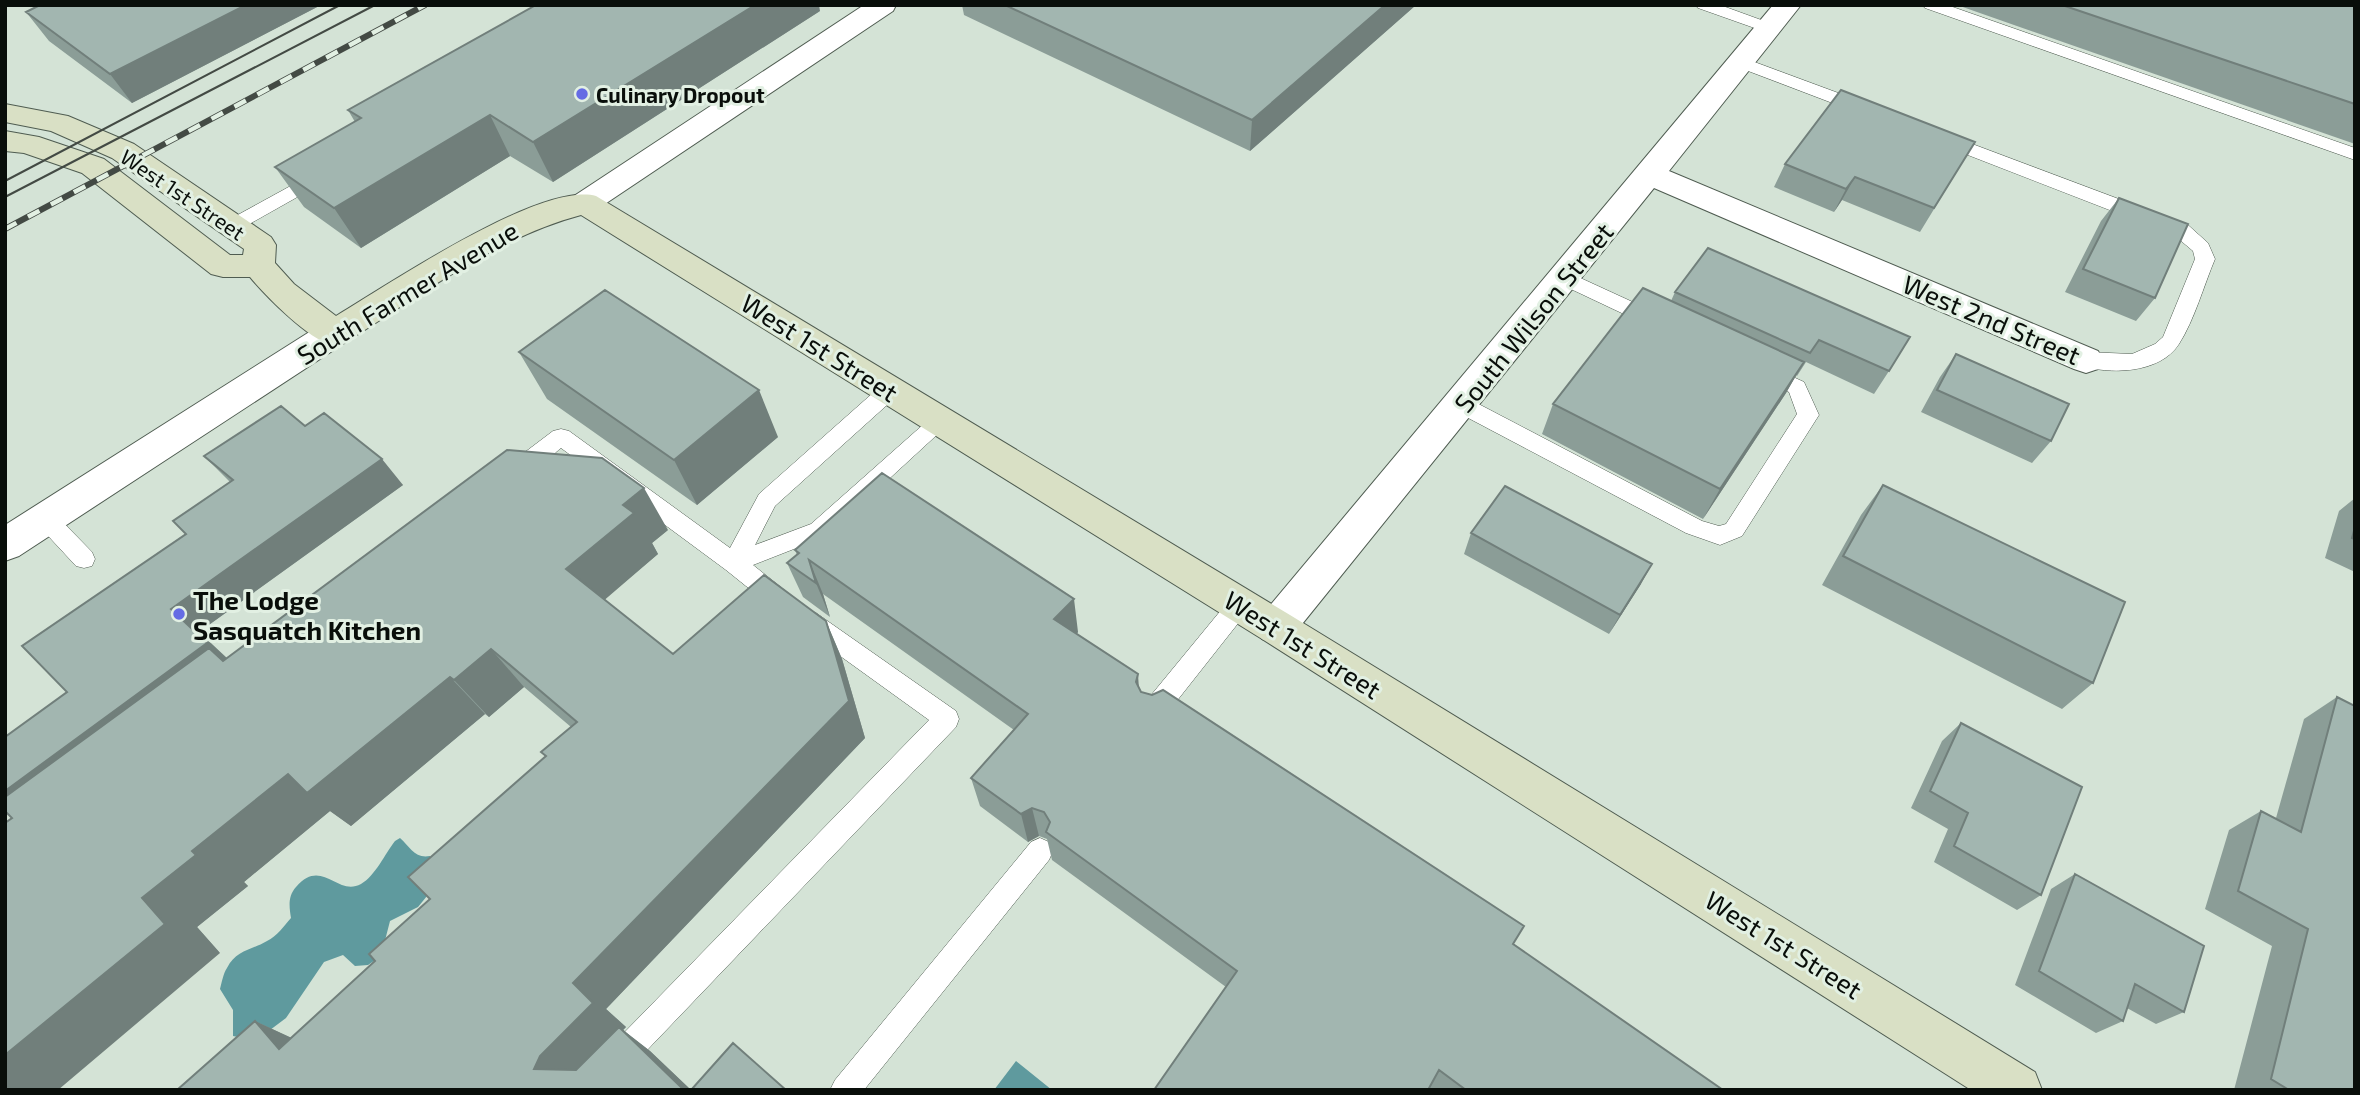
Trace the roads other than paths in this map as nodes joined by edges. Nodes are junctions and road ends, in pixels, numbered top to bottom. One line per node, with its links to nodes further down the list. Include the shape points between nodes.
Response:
1 (883, 5): 13 (street, South Farmer Avenue)
2 (1704, 5): 4 (lane)
3 (1931, 5): 10 (lane)
4 (1779, 17): 5 (street, South Wilson Street)
5 (1741, 62): 7 (lane); 12 (street, South Wilson Street)
6 (5, 113): 14 (street, West 1st Street, via 58,122 123,151)
7 (1875, 113)
8 (1926, 132): 19 (lane, West 2nd Street, via 2180,230 2202,248 2205,259 2165,349 2144,361)
9 (5, 141): 15 (street, West 1st Street, via 93,166 223,266)
10 (2355, 154)
11 (323, 165): 14 (lane, via 302,187)
12 (1649, 174): 16 (street, South Wilson Street); 19 (street, West 2nd Street)
13 (585, 203): 18 (street, South Farmer Avenue, via 540,215 493,236); 21 (street, West 1st Street)
14 (230, 227): 15 (street, West 1st Street, via 260,245)
15 (259, 266): 18 (street, West 1st Street, via 282,292)
16 (1563, 277): 17 (lane); 22 (street, South Wilson Street)
17 (1672, 328)
18 (334, 333): 25 (street, South Farmer Avenue)
19 (2086, 360)
20 (1747, 363): 22 (lane, via 1797,387 1808,415 1734,530 1720,536 1694,527)
21 (890, 390): 23 (street, West 1st Street); 28 (lane, via 766,499)
22 (1462, 405): 30 (street, South Wilson Street)
23 (941, 421): 28 (lane, via 819,530); 29 (street, West 1st Street)
24 (494, 487): 28 (lane, via 561,437)
25 (46, 519): 26 (street, South Farmer Avenue); 27 (lane)
26 (5, 545)
27 (84, 559)
28 (734, 563): 33 (lane, via 947,719)
29 (1240, 605): 30 (street, West 1st Street); 31 (lane)
30 (1276, 627): 35 (street, West 1st Street)
31 (1152, 713)
32 (1040, 851): 34 (lane)
33 (588, 1090)
34 (845, 1090)
35 (2017, 1090)

